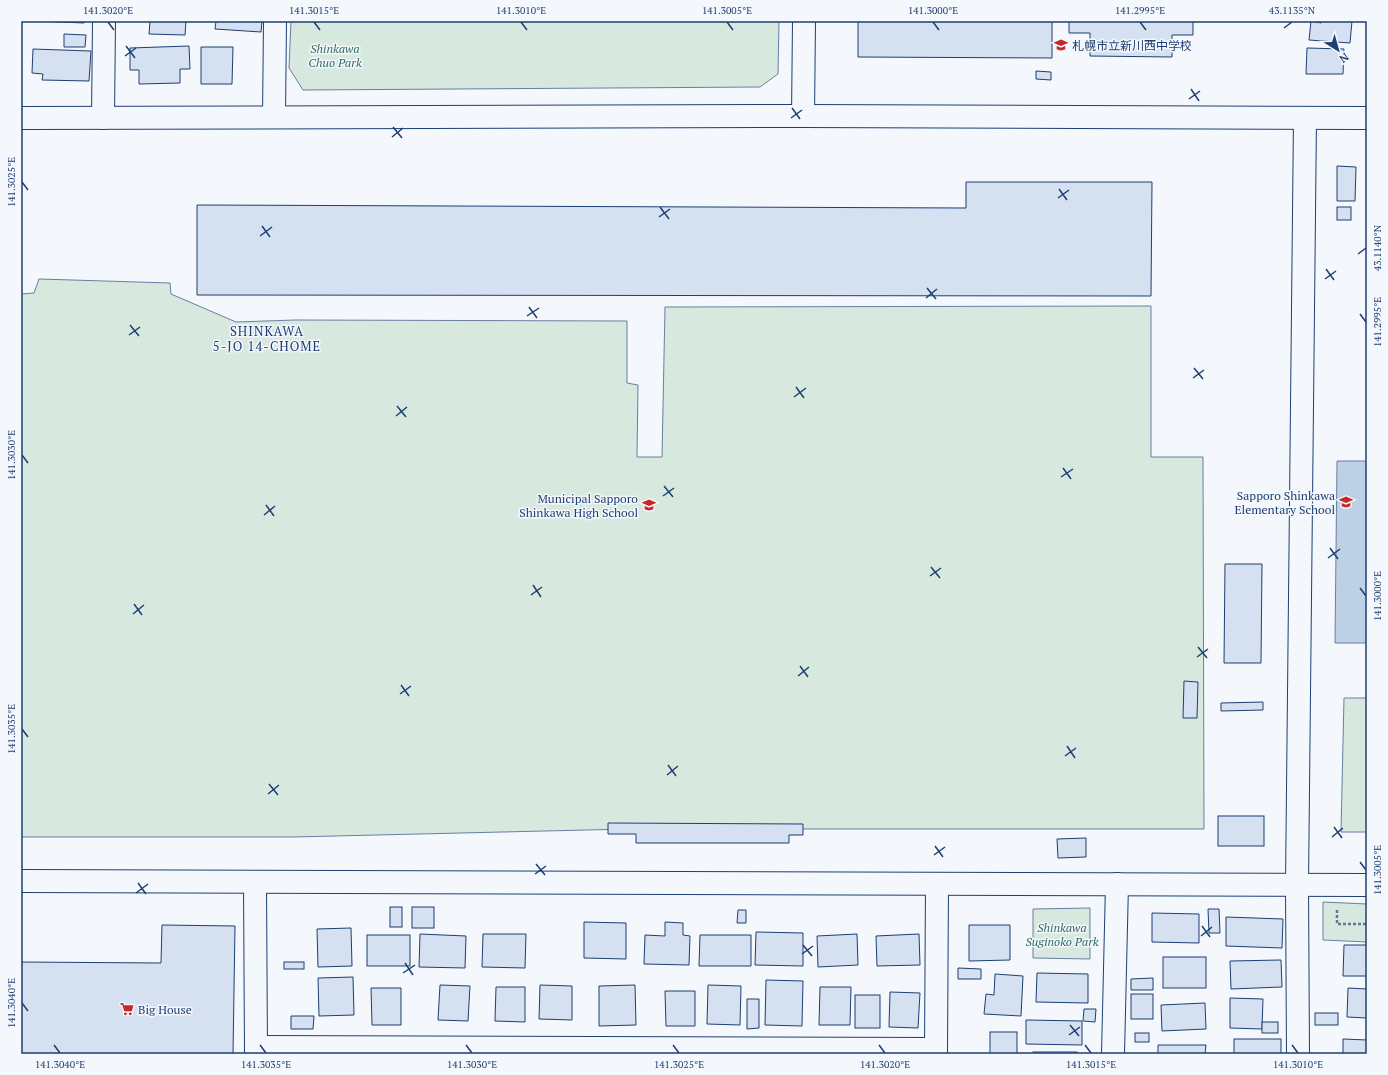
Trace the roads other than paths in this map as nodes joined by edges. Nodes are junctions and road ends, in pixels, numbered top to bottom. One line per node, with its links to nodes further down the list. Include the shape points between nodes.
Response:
1 (104, 21): 6 (street)
2 (275, 21): 7 (street)
3 (804, 21): 4 (street)
4 (803, 116): 7 (street); 8 (street)
5 (21, 118): 6 (street)
6 (103, 118): 7 (street)
7 (274, 118)
8 (1305, 118): 9 (street); 14 (street)
9 (1367, 118)
10 (21, 881): 11 (street)
11 (255, 882): 12 (street); 16 (street)
12 (937, 884): 13 (street); 20 (street)
13 (1117, 884): 14 (street); 21 (street)
14 (1297, 885): 15 (street); 22 (street)
15 (1367, 885)
16 (256, 1050): 17 (street)
17 (433, 1051): 18 (street)
18 (600, 1051): 19 (street)
19 (770, 1051): 20 (street)
20 (936, 1052)
21 (1113, 1054)
22 (1298, 1054)

